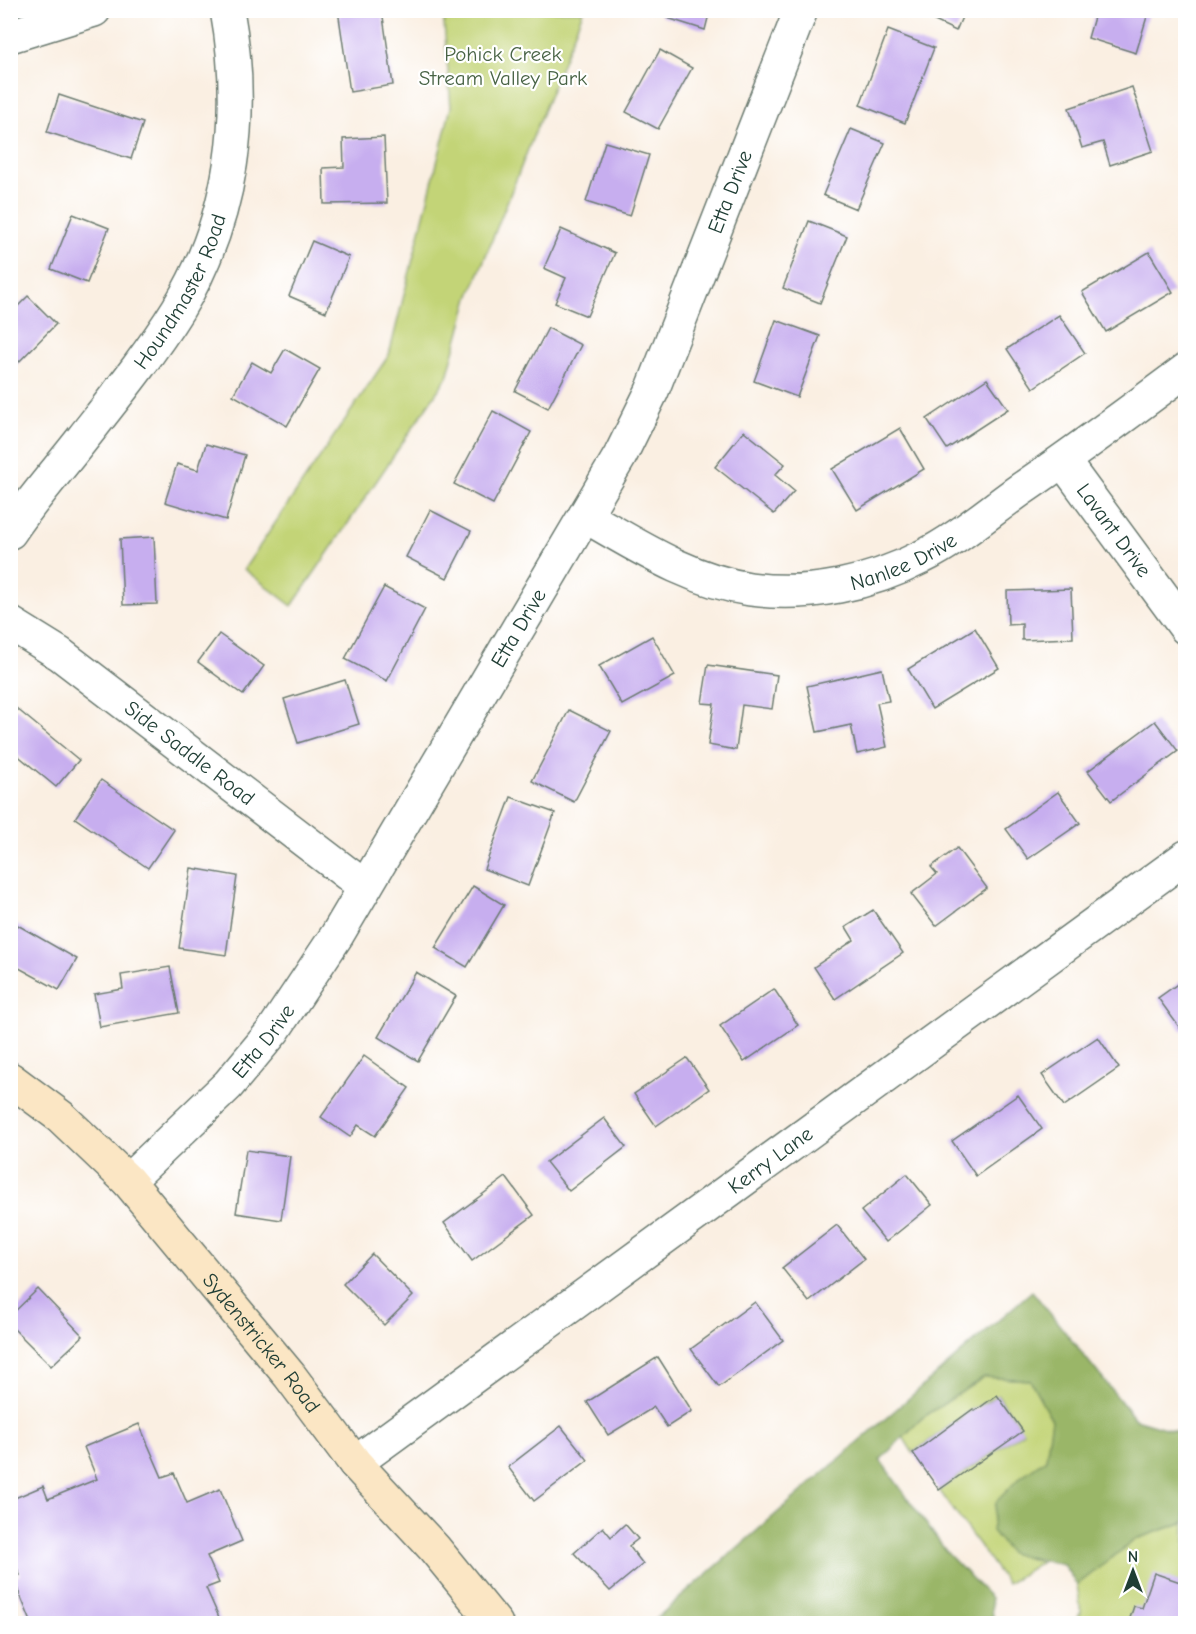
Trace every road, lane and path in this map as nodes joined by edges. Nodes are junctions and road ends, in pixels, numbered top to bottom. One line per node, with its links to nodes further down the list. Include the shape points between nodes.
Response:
1 (94, 10): 4 (street)
2 (227, 10): 8 (street, Houndmaster Road, via 237,102 233,153 215,231 199,270 178,309 133,373)
3 (801, 10): 7 (street, Etta Drive, via 652,392)
4 (10, 36)
5 (1185, 370): 6 (street, Nanlee Drive)
6 (1063, 461): 7 (street, Nanlee Drive, via 924,556 878,577 826,588 772,591 706,578 677,568); 10 (street, Lavant Drive)
7 (585, 516): 12 (street, Etta Drive)
8 (10, 532)
9 (10, 622): 12 (street, Side Saddle Road, via 60,654)
10 (1185, 627)
11 (1185, 857): 15 (street, Kerry Lane)
12 (365, 887): 14 (street, Etta Drive, via 273,1031 228,1085)
13 (10, 1078): 14 (main road, Sydenstricker Road, via 61,1117)
14 (128, 1181): 15 (main road, Sydenstricker Road, via 290,1376)
15 (356, 1463): 16 (main road, Sydenstricker Road)
16 (496, 1623)

